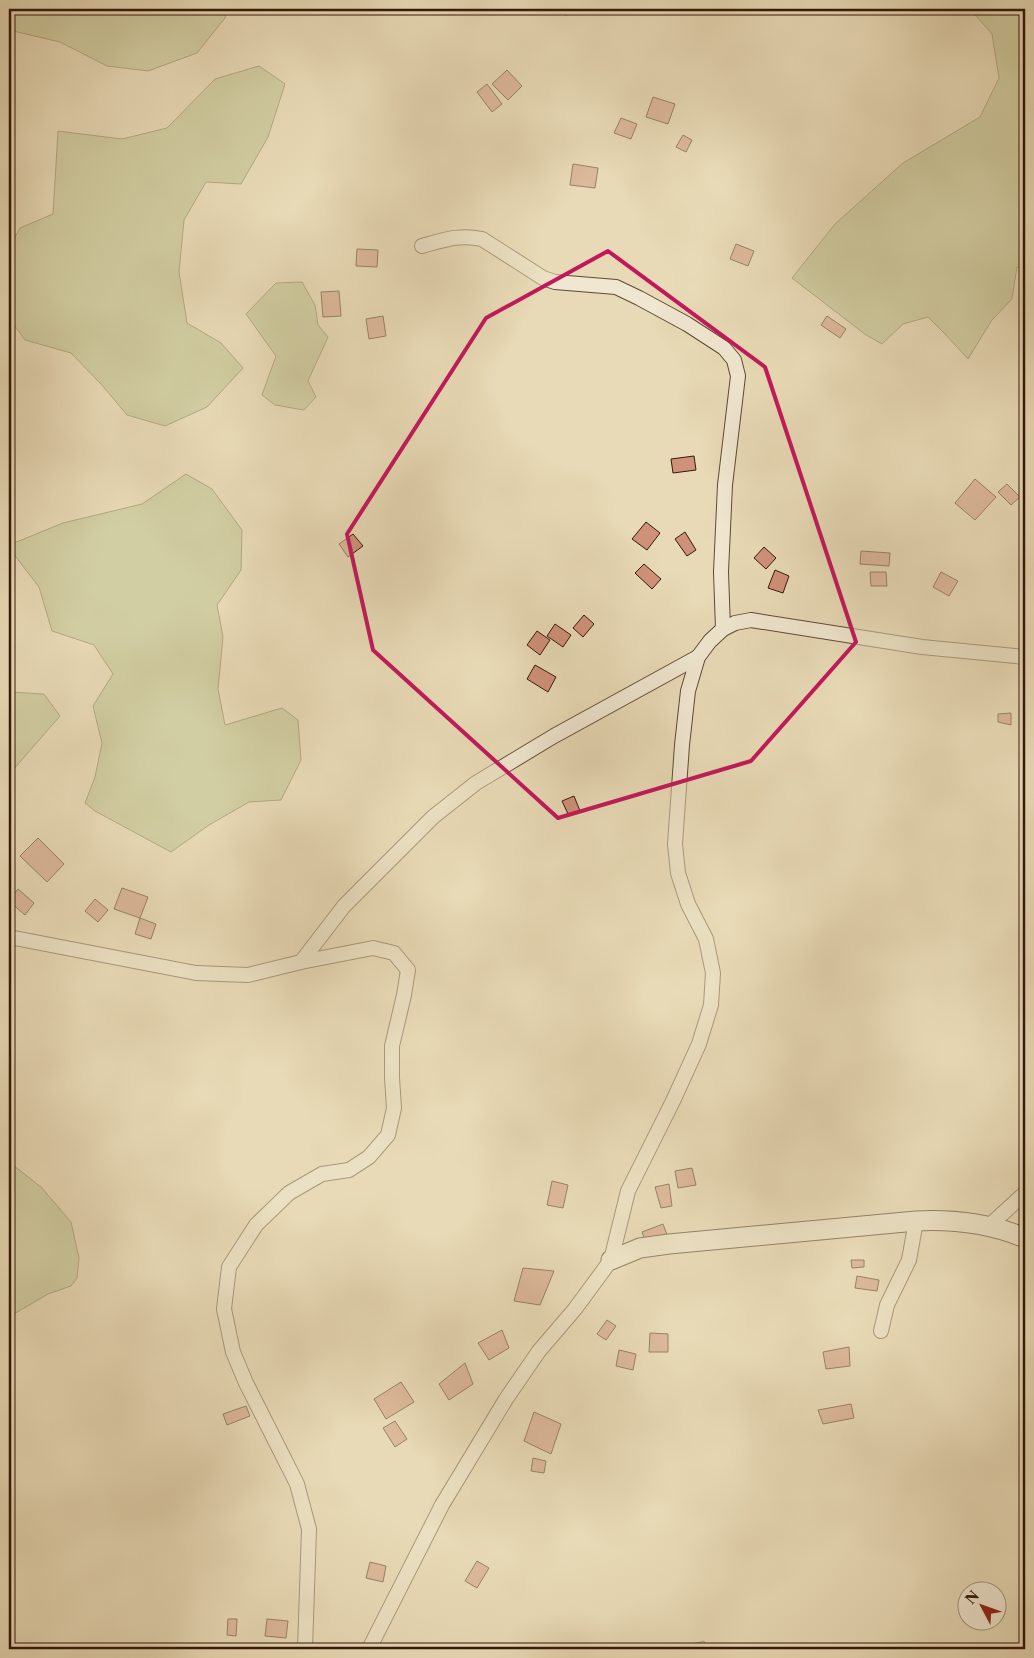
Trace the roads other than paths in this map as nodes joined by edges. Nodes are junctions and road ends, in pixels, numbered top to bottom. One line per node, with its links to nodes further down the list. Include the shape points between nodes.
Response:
1 (422, 246): 2 (street, via 457,236 470,236 482,239 542,278 554,282 616,287 687,324 724,348 734,360 738,376 722,533)
2 (723, 629): 3 (street, via 751,620 922,647); 4 (street)
3 (1025, 657)
4 (698, 658): 6 (street, via 554,736 476,783 434,817 344,906); 11 (street, via 688,691 675,844 678,874 688,904 706,939 713,973 711,1004 699,1044 628,1191)
5 (9, 937): 6 (street, via 196,973 248,975)
6 (301, 962): 13 (street, via 373,948 394,952 408,970 392,1046 394,1108 388,1135 369,1158 349,1170 322,1174 289,1193 256,1225 229,1267 224,1309 234,1352 246,1383 297,1484 309,1529)
7 (1025, 1192): 9 (street)
8 (916, 1221): 9 (street, via 943,1220); 11 (street, via 669,1244 640,1248); 12 (street, via 910,1260 888,1305)
9 (989, 1226): 10 (street)
10 (1025, 1238)
11 (611, 1260): 14 (street, via 506,1398 442,1505)
12 (881, 1331)
13 (304, 1649)
14 (369, 1649)

